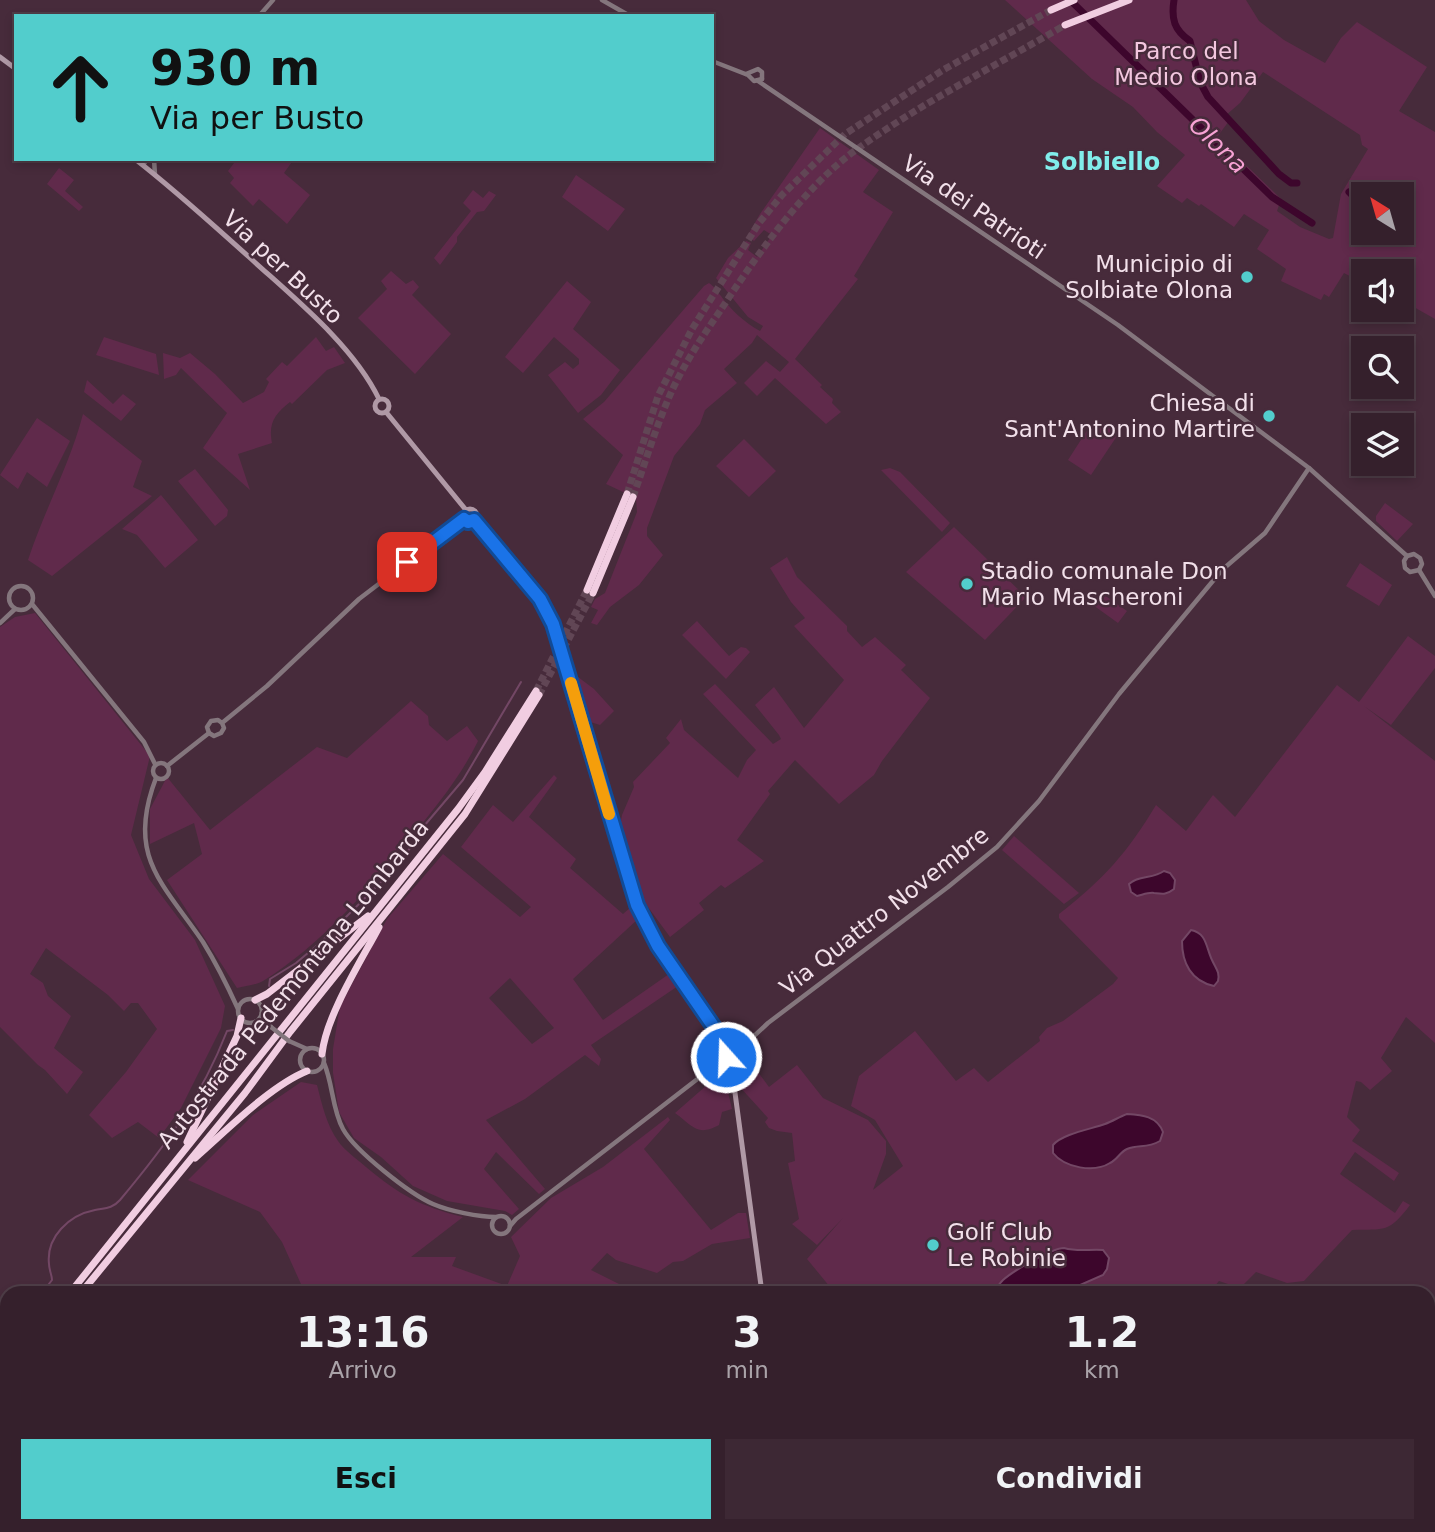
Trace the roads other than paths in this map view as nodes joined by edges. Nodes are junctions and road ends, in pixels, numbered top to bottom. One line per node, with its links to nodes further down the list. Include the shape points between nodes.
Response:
1 (273, 0): 6 (street)
2 (602, 0): 7 (street)
3 (1074, 0): 5 (highway)
4 (1129, 0): 8 (highway)
5 (1051, 10)
6 (261, 14)
7 (626, 14)
8 (1065, 25)
9 (714, 62): 10 (street)
10 (749, 74): 11 (street); 11 (street, via 760,69)
11 (761, 81): 19 (street, Via dei Patrioti, via 1118,325)
12 (138, 161): 15 (main road, Via per Busto)
13 (152, 161): 15 (street)
14 (152, 161): 16 (street)
15 (143, 165): 16 (main road, Via per Busto)
16 (153, 173): 17 (main road, Via per Busto, via 322,326 372,384)
17 (379, 400): 18 (main road, Via per Busto, via 388,401); 18 (main road, Via per Busto, via 377,411)
18 (386, 412): 21 (main road, Via per Busto)
19 (1309, 468): 24 (street, Via dei Patrioti); 48 (street, Via Quattro Novembre, via 1265,533 1222,570 998,847)
20 (630, 496): 26 (highway)
21 (466, 510): 22 (main road); 23 (main road, Via per Busto, via 475,511)
22 (464, 519): 23 (main road); 32 (street, via 359,599)
23 (474, 520): 47 (main road, Via per Busto, via 540,599 553,624 637,905 658,946)
24 (1407, 556): 25 (street, via 1420,558); 25 (street, via 1405,568)
25 (1419, 570): 27 (street)
26 (590, 591)
27 (1435, 596)
28 (32, 604): 29 (street); 29 (street, via 30,589 19,586 10,594); 34 (street, via 144,742)
29 (15, 608): 30 (street)
30 (0, 622)
31 (538, 693): 37 (highway, Autostrada Pedemontana Lombarda)
32 (222, 723): 33 (street, via 221,733); 33 (street, via 211,721)
33 (209, 733): 35 (street)
34 (155, 764): 35 (street); 36 (street)
35 (167, 766): 36 (street, via 166,777)
36 (156, 778): 38 (street, via 145,825 148,858)
37 (384, 909): 39 (highway, via 267,994); 51 (highway, via 342,999 324,1043); 56 (highway, Autostrada Pedemontana Lombarda); 57 (highway, Autostrada Pedemontana Lombarda)
38 (229, 990): 39 (street); 40 (street)
39 (251, 1000): 40 (street); 41 (street, via 260,1004)
40 (238, 1009): 42 (street)
41 (262, 1013): 43 (street); 44 (street)
42 (241, 1018): 43 (street); 56 (highway)
43 (255, 1022): 44 (street)
44 (269, 1026): 45 (street, bridge)
45 (291, 1043): 46 (street); 50 (street)
46 (307, 1049): 50 (street); 51 (street, via 314,1048)
47 (729, 1049): 48 (main road); 49 (main road)
48 (739, 1050): 52 (main road, via 740,1059)
49 (726, 1057): 52 (main road); 59 (street)
50 (300, 1058): 53 (street)
51 (323, 1058): 54 (street); 55 (street)
52 (735, 1063): 66 (main road, via 733,1078)
53 (307, 1071): 54 (street); 57 (highway, via 260,1103)
54 (318, 1071): 55 (street)
55 (330, 1081): 58 (street, via 340,1121 356,1146 425,1200)
56 (178, 1158): 64 (highway, Autostrada Pedemontana Lombarda)
57 (181, 1170): 65 (highway, Autostrada Pedemontana Lombarda)
58 (483, 1216): 60 (street); 62 (street)
59 (520, 1216): 61 (street); 63 (street)
60 (496, 1217): 61 (street); 62 (street)
61 (507, 1218): 63 (street)
62 (492, 1225): 63 (street, via 501,1234)
63 (510, 1226)
64 (76, 1286)
65 (86, 1286)
66 (761, 1286)

